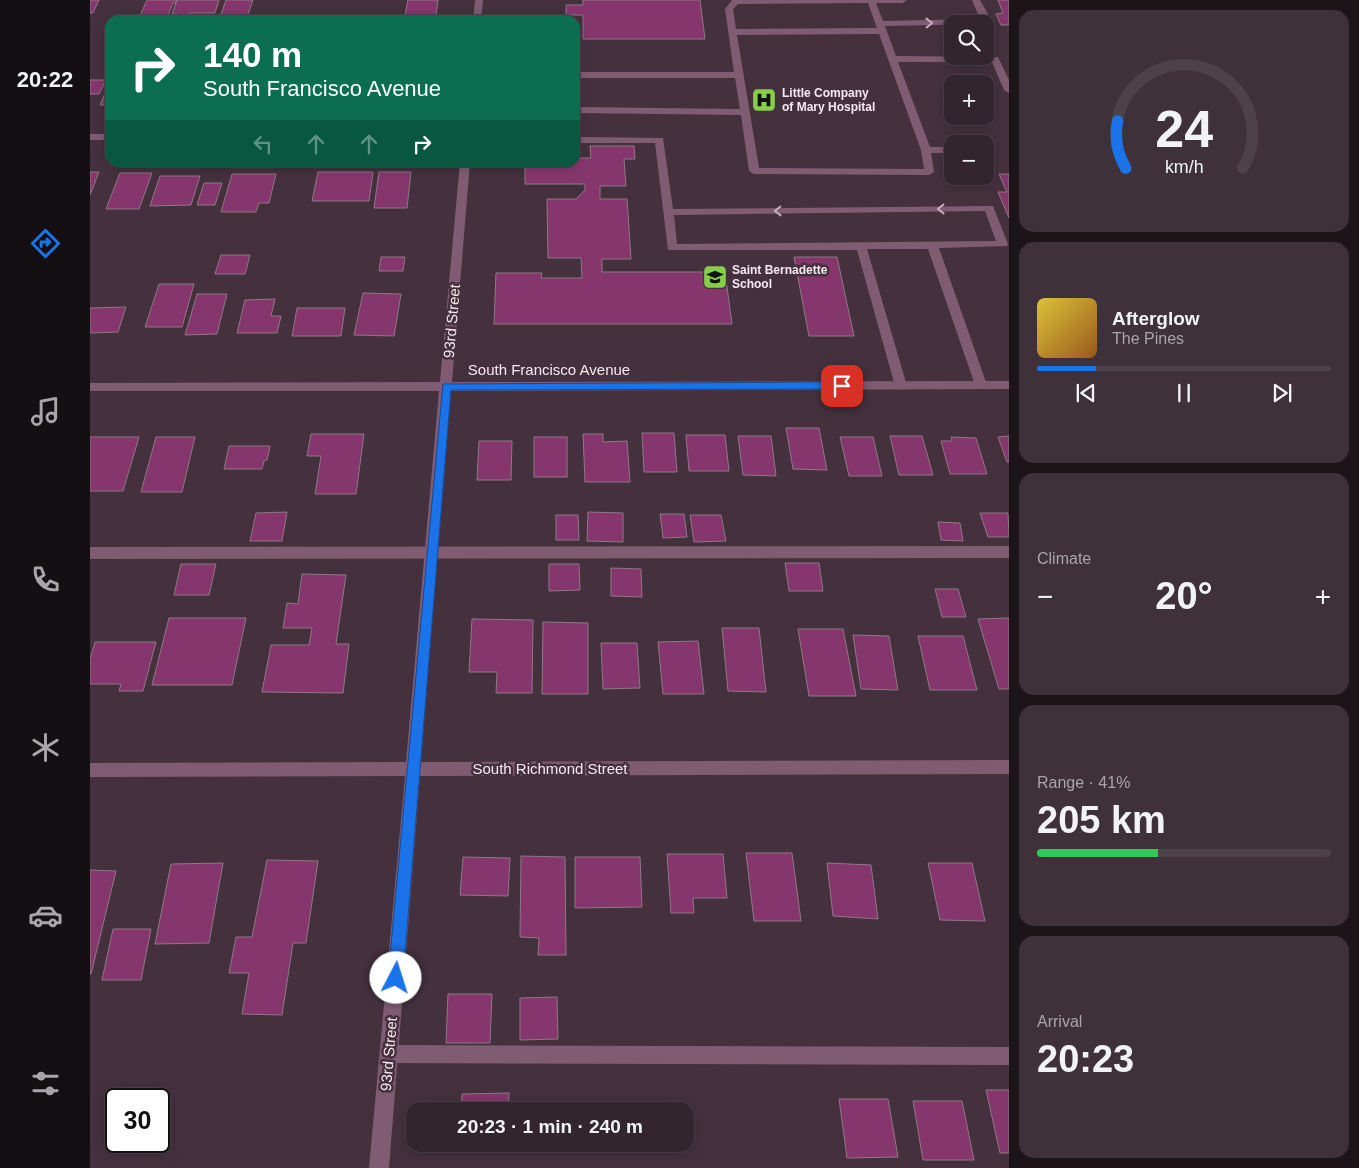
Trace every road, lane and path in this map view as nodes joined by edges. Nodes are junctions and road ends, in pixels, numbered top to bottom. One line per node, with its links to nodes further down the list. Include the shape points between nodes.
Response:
1 (479, 0): 6 (street)
2 (737, 0): 3 (street); 8 (street, via 729,10)
3 (871, 0): 4 (street); 7 (street)
4 (903, 0)
5 (976, 0): 7 (street, one-way to 5, via 979,22 985,20)
6 (478, 15)
7 (881, 28): 8 (street); 9 (street)
8 (732, 32): 11 (street)
9 (893, 60): 12 (street, via 995,59); 18 (street)
10 (580, 75): 11 (street)
11 (739, 75): 14 (street)
12 (1009, 90)
13 (580, 110): 14 (street)
14 (745, 112): 18 (street, via 754,171 929,172)
15 (90, 137): 16 (street)
16 (105, 137)
17 (580, 140): 21 (street, via 660,140)
18 (926, 150): 19 (street)
19 (944, 150)
20 (465, 167): 25 (street, 93rd Street)
21 (668, 212): 22 (street, one-way to 21, via 1003,244 989,208); 23 (street, via 672,248)
22 (932, 245): 23 (street); 27 (street)
23 (860, 246): 26 (street)
24 (1009, 385): 27 (street, South Francisco Avenue)
25 (446, 386): 26 (street, South Francisco Avenue); 28 (street, South Francisco Avenue); 31 (street, 93rd Street)
26 (901, 386): 27 (street, South Francisco Avenue)
27 (982, 386)
28 (90, 387)
29 (1009, 552): 31 (street)
30 (90, 553): 31 (street)
31 (432, 553): 33 (street, 93rd Street)
32 (1009, 767): 33 (street, South Richmond Street)
33 (413, 769): 34 (street, South Richmond Street); 35 (street, 93rd Street)
34 (90, 770)
35 (389, 1054): 36 (street); 37 (street, 93rd Street)
36 (1009, 1056)
37 (379, 1168)

